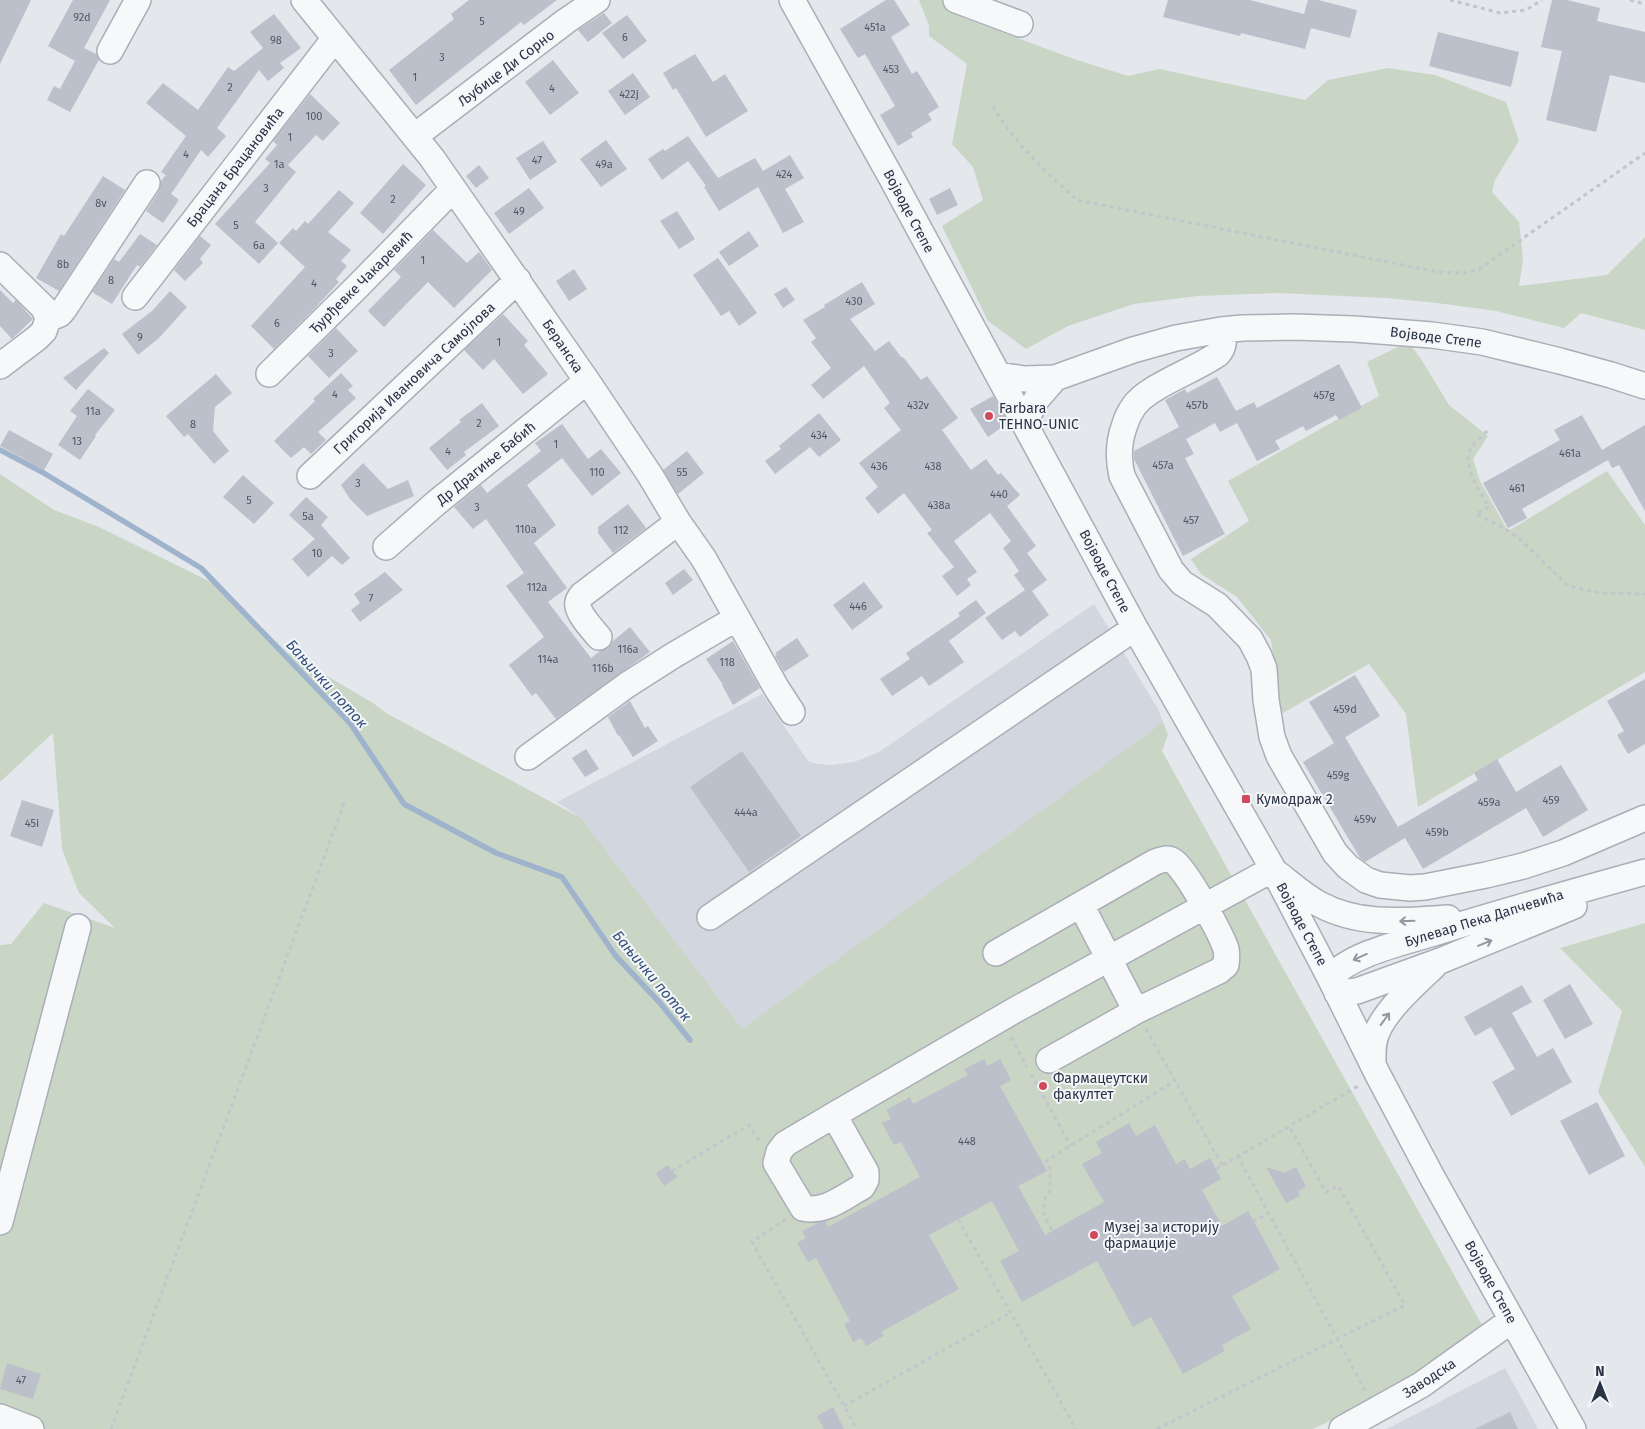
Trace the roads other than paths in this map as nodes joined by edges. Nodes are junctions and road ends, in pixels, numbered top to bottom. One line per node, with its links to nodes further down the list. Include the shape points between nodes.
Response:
1 (138, 0): 8 (street)
2 (304, 0): 7 (street, Беранска)
3 (597, 0): 9 (street, Љубице Ди Сорно)
4 (792, 0): 19 (street, Војводе Степе)
5 (956, 0): 6 (street)
6 (1020, 24)
7 (335, 38): 9 (street, Беранска); 14 (street, Брацана Брацановића)
8 (110, 50)
9 (415, 136): 11 (street, Беранска)
10 (147, 183): 15 (street, via 64,309)
11 (453, 189): 13 (street, Беранска); 18 (street, Ђурђевке Чакаревић)
12 (0, 266): 15 (street, via 44,308)
13 (518, 280): 21 (street, Беранска); 24 (street, Григорија Ивановича Самојлова)
14 (135, 297)
15 (48, 318): 17 (street, via 44,331 37,338)
16 (1221, 330): 20 (street, Војводе Степе, via 1133,350); 22 (street, Војводе Степе, via 1317,328 1432,335 1482,342); 32 (street, via 1223,348 1218,354 1146,394 1134,406 1120,439 1118,460 1122,476 1171,570 1182,584 1218,605 1250,639 1264,668 1272,737 1279,756 1334,853 1366,880 1393,887 1425,887 1486,875 1563,853)
17 (0, 366)
18 (269, 374)
19 (998, 375): 20 (street, via 1024,379); 23 (street, Војводе Степе)
20 (1056, 378): 23 (street, Војводе Степе, via 1036,400)
21 (587, 381): 25 (street, Беранска); 26 (street, Др Драгиње Бабић)
22 (1645, 386)
23 (1025, 422): 28 (street, Војводе Степе)
24 (310, 476)
25 (678, 522): 27 (street, Беранска, via 704,559); 29 (street, via 578,600 580,612)
26 (386, 547)
27 (737, 618): 30 (street, Беранска); 31 (street, via 627,685)
28 (1135, 628): 33 (street, Војводе Степе); 39 (street)
29 (598, 637)
30 (792, 712)
31 (528, 757)
32 (1645, 818)
33 (1273, 869): 37 (street); 38 (street, one-way to 33, via 1383,922 1342,914 1317,903); 44 (street, Војводе Степе)
34 (1645, 872): 38 (street, Булевар Пека Дапчевића)
35 (1645, 877): 43 (street, Булевар Пека Дапчевића, one-way to 35)
36 (1081, 905): 37 (street, via 1155,862 1170,859 1178,864); 41 (street); 42 (street)
37 (1205, 907): 42 (street); 45 (street, via 1225,948 1226,965)
38 (1490, 916): 44 (street, Булевар Пека Дапчевића, one-way to 44, via 1370,953 1335,972)
39 (710, 917)
40 (78, 927): 49 (street)
41 (996, 953)
42 (1108, 958): 45 (street); 48 (street)
43 (1440, 961): 44 (street, Булевар Пека Дапчевића, via 1357,991); 47 (street, one-way to 43, via 1373,1044 1377,1030)
44 (1334, 985): 47 (street, Војводе Степе)
45 (1136, 1011): 46 (street)
46 (1049, 1060)
47 (1375, 1070): 50 (street, Војводе Степе)
48 (834, 1114): 48 (street, via 866,1172 866,1180 862,1187 822,1209 803,1208 776,1163 779,1152 786,1144)
49 (0, 1222)
50 (1512, 1320): 53 (street, Заводска, via 1421,1385); 54 (street, Војводе Степе)
51 (0, 1417): 52 (street)
52 (31, 1429)
53 (1342, 1429)
54 (1574, 1429)

